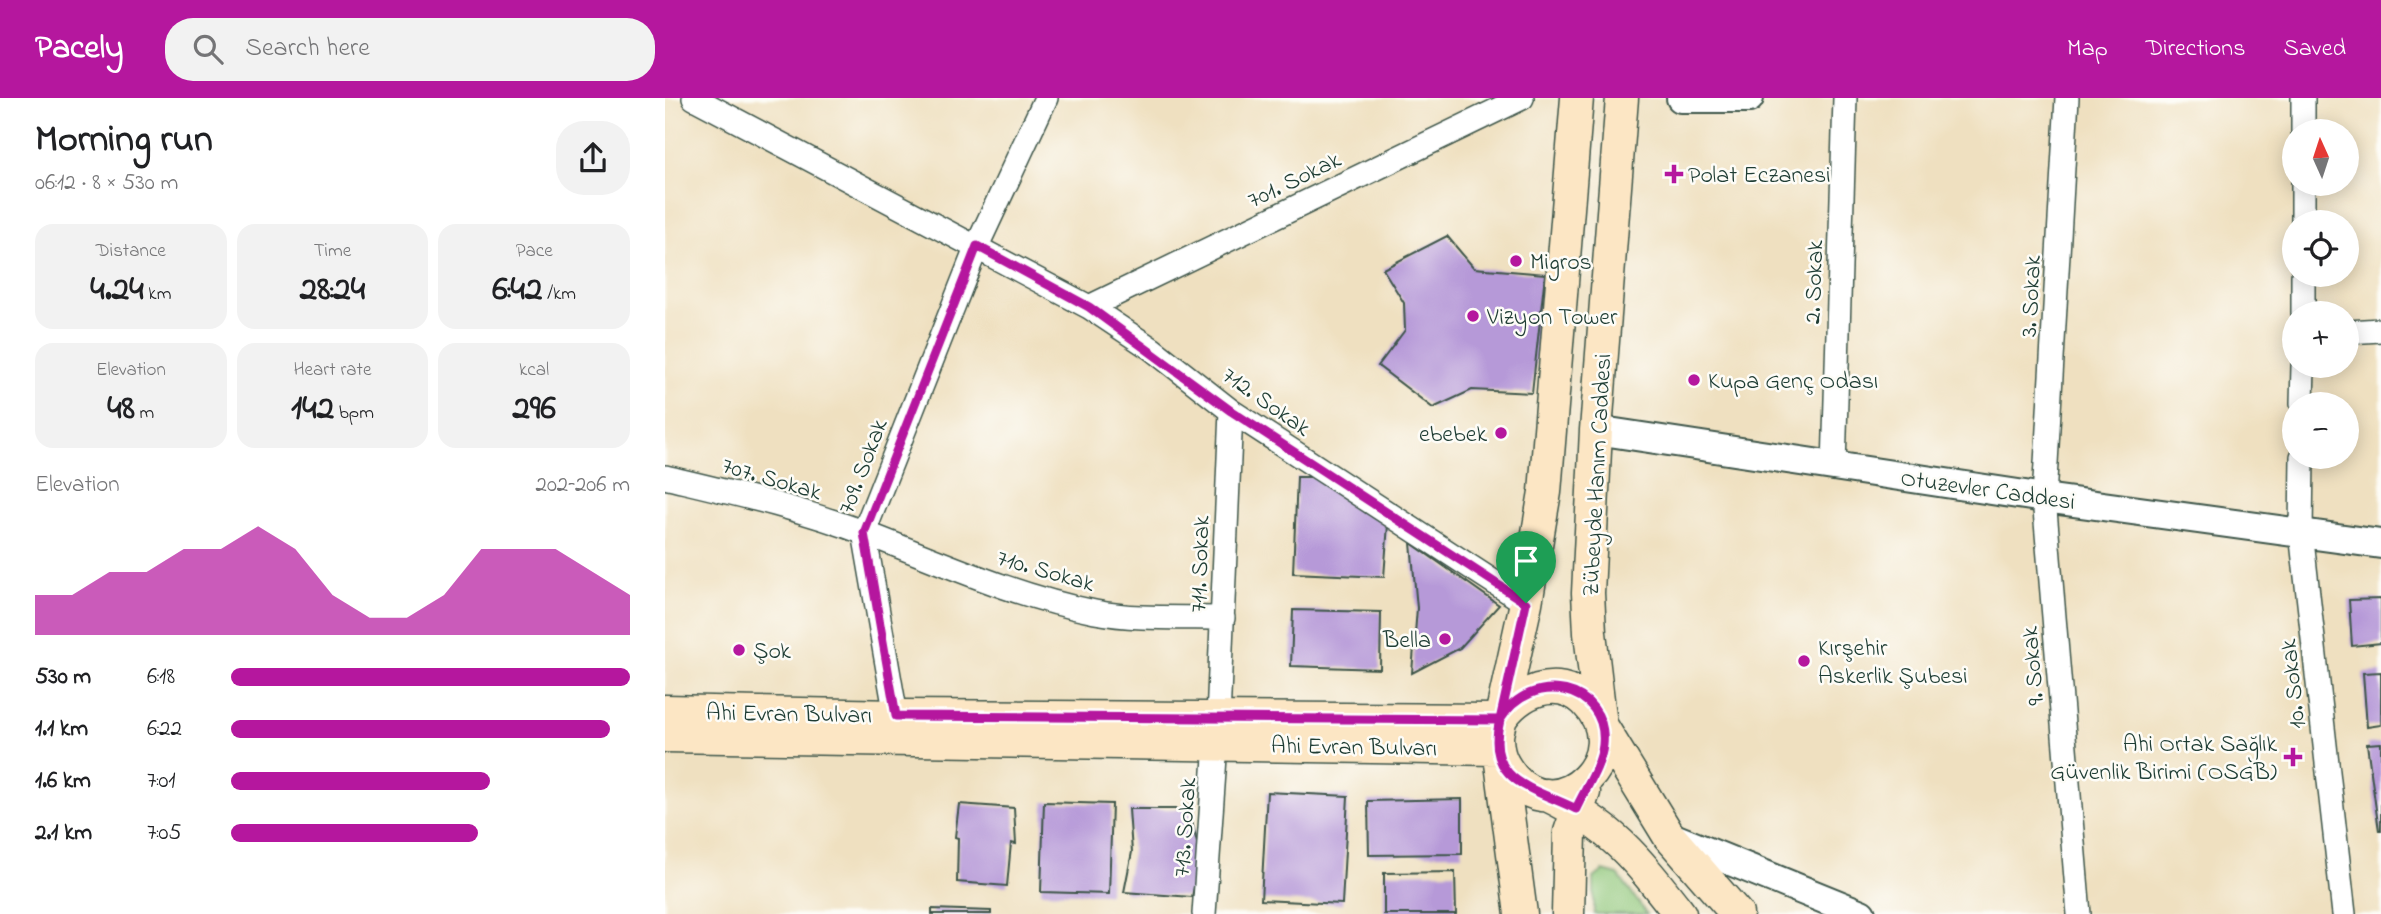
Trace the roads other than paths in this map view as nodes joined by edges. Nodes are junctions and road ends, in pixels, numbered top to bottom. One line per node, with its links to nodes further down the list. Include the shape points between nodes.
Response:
1 (694, 98): 12 (street)
2 (1046, 98): 12 (street, 709. Sokak)
3 (1522, 98): 13 (street, 701. Sokak)
4 (1577, 98): 25 (main road, Zübeyde Hanım Caddesi, via 1545,492)
5 (1622, 98): 17 (main road, Zübeyde Hanım Caddesi)
6 (1681, 98): 7 (street)
7 (1749, 98)
8 (1845, 98): 18 (street, 2. Sokak)
9 (2067, 98): 21 (street, 3. Sokak)
10 (2302, 98): 11 (street)
11 (2303, 119)
12 (977, 246): 13 (street, 712. Sokak); 23 (street, 709. Sokak)
13 (1089, 307): 16 (street, 712. Sokak)
14 (2381, 330): 15 (street)
15 (2359, 331)
16 (1231, 411): 25 (street, 712. Sokak); 26 (street, 711. Sokak)
17 (1595, 430): 18 (street, Otuzevler Caddesi); 29 (main road, Zübeyde Hanım Caddesi, via 1588,593)
18 (1834, 467): 21 (street, Otuzevler Caddesi)
19 (2302, 469): 22 (street, 10. Sokak)
20 (665, 477): 23 (street, 707. Sokak, via 751,497)
21 (2044, 498): 22 (street, Otuzevler Caddesi); 43 (street, 9. Sokak)
22 (2301, 532): 24 (street, Otuzevler Caddesi); 44 (street, 10. Sokak)
23 (864, 533): 26 (street, 710. Sokak, via 942,566 1097,612); 28 (street, 709. Sokak)
24 (2381, 544)
25 (1526, 603): 32 (main road, Zübeyde Hanım Caddesi)
26 (1223, 618): 30 (street, 711. Sokak)
27 (665, 711): 28 (main road, Ahi Evran Bulvarı)
28 (896, 716): 30 (main road, Ahi Evran Bulvarı)
29 (1601, 725): 32 (main road, via 1581,698 1548,687 1518,698); 33 (main road, via 1604,743); 36 (main road)
30 (1217, 731): 31 (main road, Ahi Evran Bulvarı); 32 (main road, Ahi Evran Bulvarı); 37 (street, 713. Sokak)
31 (665, 736)
32 (1499, 744): 34 (main road, via 1520,785); 38 (main road)
33 (1592, 775): 34 (main road, via 1579,786); 35 (main road)
34 (1547, 794): 35 (main road)
35 (1576, 809): 39 (main road, via 1567,860); 40 (main road, via 1634,855)
36 (1669, 836): 41 (main road); 42 (street)
37 (1204, 914)
38 (1521, 914)
39 (1568, 914)
40 (1680, 914)
41 (1737, 914)
42 (1861, 914)
43 (2079, 914)
44 (2344, 914)

